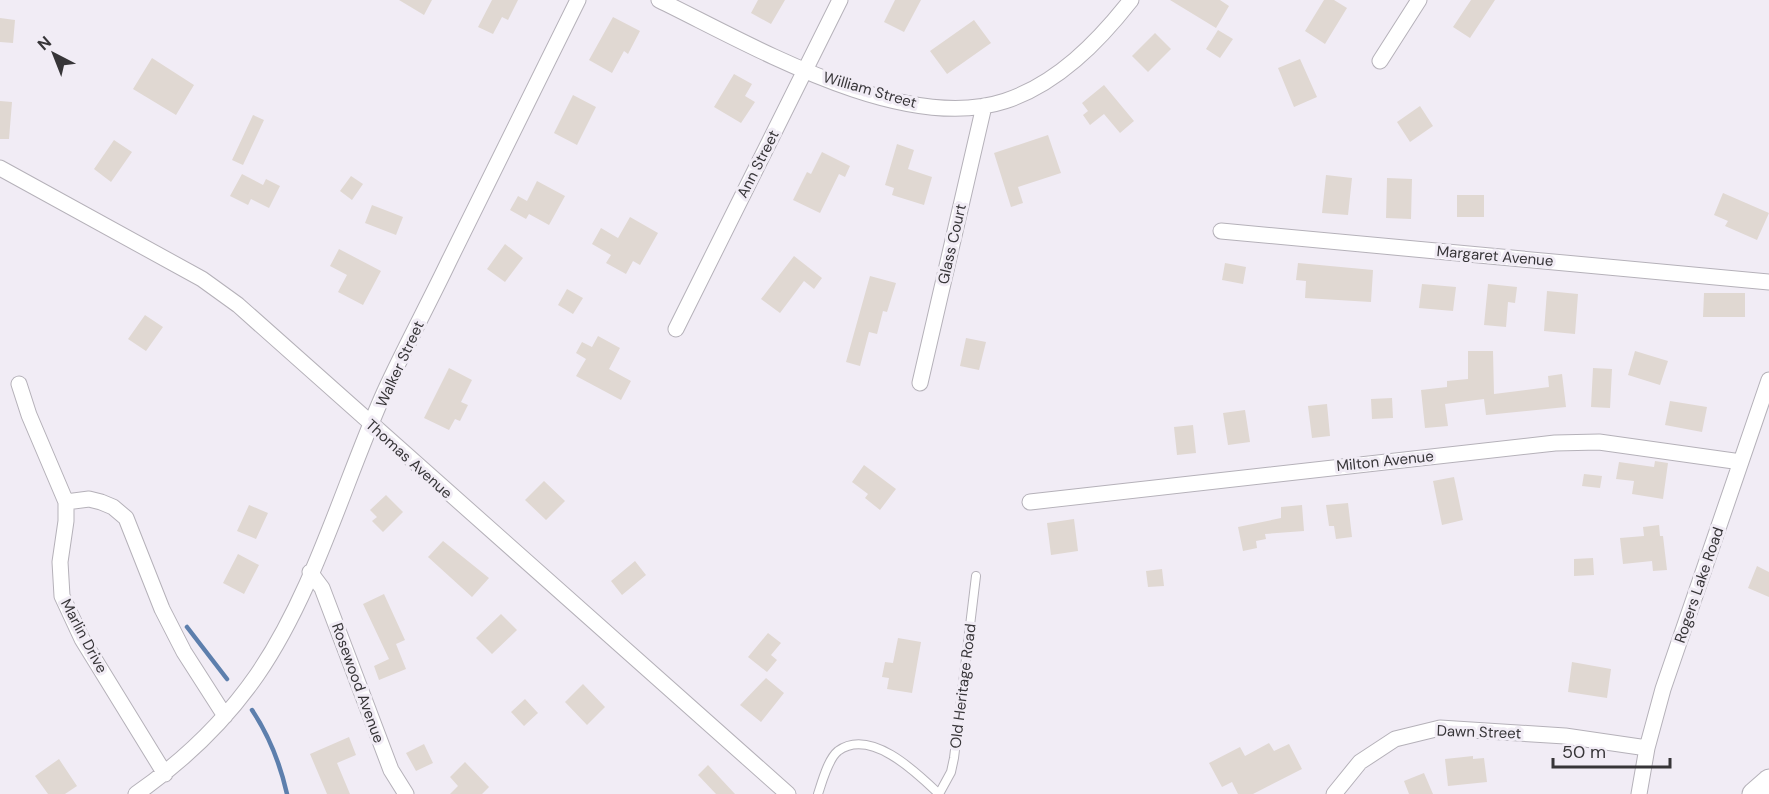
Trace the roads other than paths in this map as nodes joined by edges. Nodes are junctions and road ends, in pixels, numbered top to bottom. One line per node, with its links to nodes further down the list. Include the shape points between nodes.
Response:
1 (578, 0): 16 (street, Walker Street)
2 (659, 0): 7 (street, William Street)
3 (840, 0): 7 (street, Ann Street)
4 (1131, 0): 8 (street, William Street, via 1095,43 1058,73 1025,92)
5 (1419, 0): 6 (street)
6 (1380, 61)
7 (805, 71): 8 (street, William Street, via 919,106); 12 (street, Ann Street)
8 (984, 106): 14 (street, Glass Court)
9 (0, 168): 16 (street, Thomas Avenue, via 202,279 269,331)
10 (1221, 231): 11 (street, Margaret Avenue)
11 (1769, 282)
12 (676, 329)
13 (1769, 380): 17 (street, Rogers Lake Road)
14 (920, 383)
15 (19, 384): 18 (street, Marlin Drive)
16 (371, 426): 20 (street, Walker Street); 28 (street, Thomas Avenue)
17 (1741, 462): 19 (street, Milton Avenue, via 1599,442 1555,443); 23 (street, Rogers Lake Road, via 1663,689)
18 (66, 502): 22 (street, via 89,499 113,507 126,518 162,609); 24 (street, Marlin Drive, via 60,562 62,596 82,639)
19 (1030, 502)
20 (310, 572): 22 (street, Walker Street, via 257,674); 27 (street, Rosewood Avenue, via 322,588 391,770)
21 (976, 576): 30 (lane, Old Heritage Road, via 954,758)
22 (225, 716): 24 (street, Walker Street)
23 (1647, 748): 31 (street, Dawn Street, via 1565,736 1440,728 1395,739 1360,762); 32 (street, Rogers Lake Road)
24 (165, 774): 26 (street, Walker Street)
25 (1769, 780): 33 (main road)
26 (136, 794)
27 (406, 794)
28 (788, 794)
29 (818, 794): 30 (lane, via 840,750 870,746 907,764)
30 (939, 794)
31 (1335, 794)
32 (1639, 794)
33 (1753, 794)

